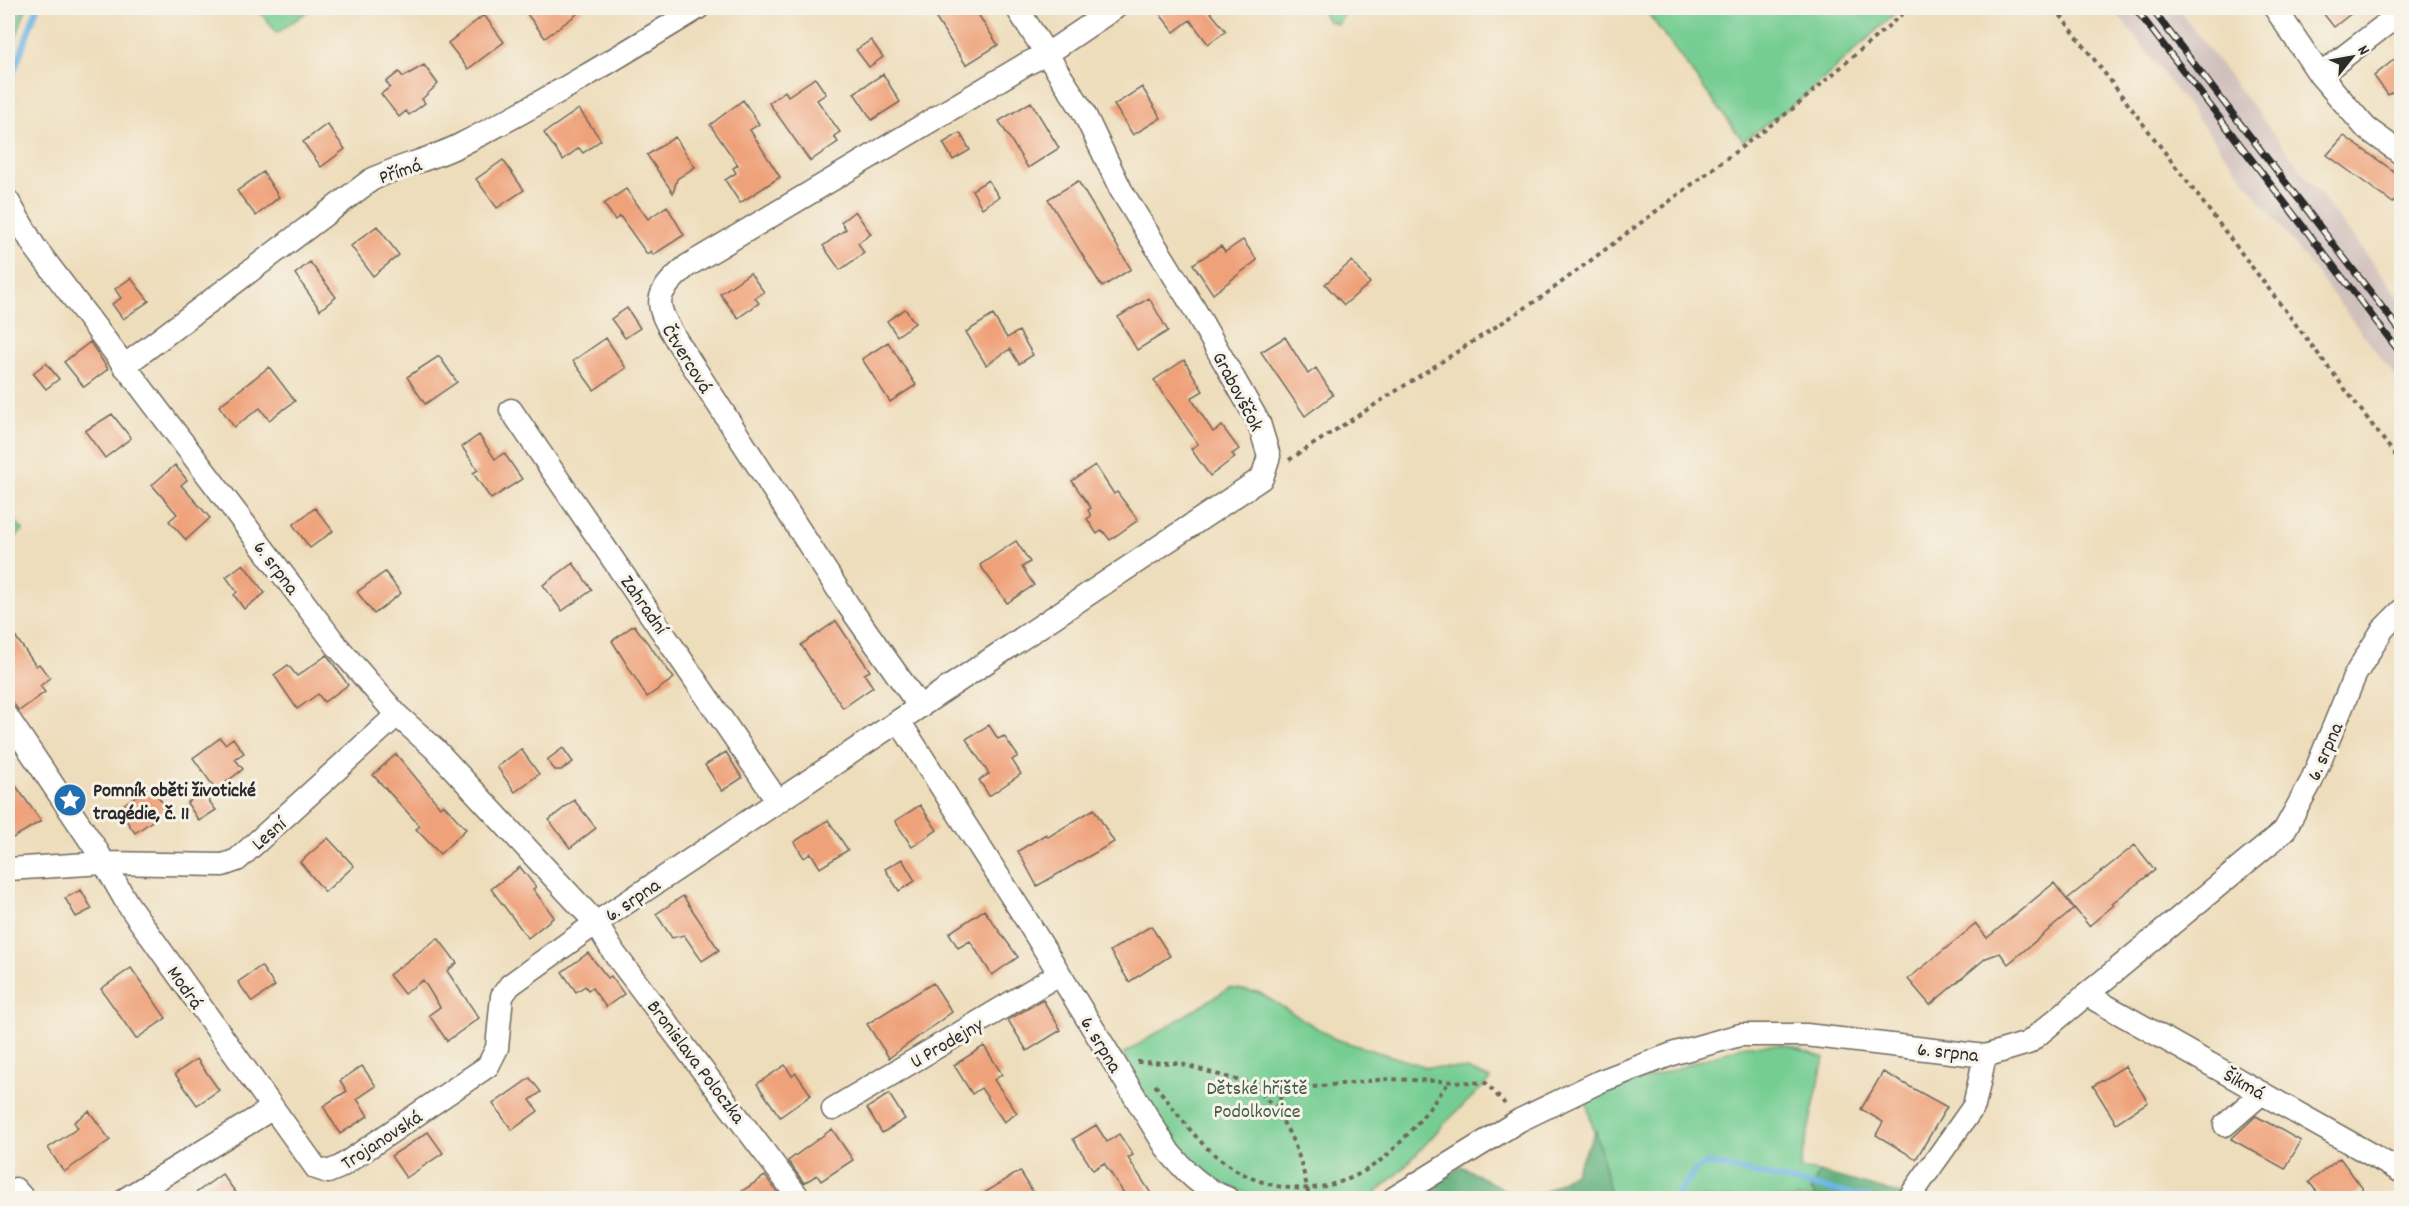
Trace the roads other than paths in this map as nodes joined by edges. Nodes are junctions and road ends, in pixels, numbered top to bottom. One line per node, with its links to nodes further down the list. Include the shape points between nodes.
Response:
1 (698, 8): 10 (street, Přímá, via 460,145 370,180)
2 (1017, 8): 6 (street, Grabovščok)
3 (1115, 8): 6 (street)
4 (2274, 8): 7 (street)
5 (2402, 12): 7 (street)
6 (1047, 54): 13 (street, Grabovščok, via 1083,111 1121,189 1259,423 1269,456 1262,478 1229,502); 13 (street, Čtvercová, via 687,266 669,282 662,296 659,312 677,341 848,604)
7 (2320, 75): 8 (street, via 2366,128)
8 (2402, 154)
9 (8, 201): 10 (street, 6. srpna, via 34,246)
10 (124, 366): 14 (street, 6. srpna, via 337,646)
11 (511, 410): 17 (street, Zahradní)
12 (2402, 610): 22 (street, 6. srpna, via 2383,629 2355,675 2311,782 2284,831)
13 (920, 707): 16 (street)
14 (397, 715): 18 (street, Lesní, via 237,860 215,865); 20 (street, 6. srpna, via 435,749)
15 (8, 718): 18 (street)
16 (898, 721): 17 (street, 6. srpna); 21 (street, 6. srpna)
17 (777, 800): 20 (street, 6. srpna)
18 (104, 863): 19 (street, Lesní); 25 (street, Modrá, via 127,903)
19 (8, 869)
20 (596, 923): 25 (street, Trojanovská, via 506,990 502,996 497,1048 488,1066 340,1167 328,1172 316,1168); 30 (street, Bronislava Poloczka, via 614,953)
21 (1059, 974): 26 (street, U Prodejny); 31 (street, 6. srpna, via 1169,1152 1191,1177)
22 (2087, 996): 23 (street, 6. srpna, via 2028,1043); 24 (street, Šikmá)
23 (1985, 1056): 32 (street, 6. srpna, via 1806,1035 1740,1035 1601,1081 1520,1120); 33 (street, via 1974,1106)
24 (2262, 1093): 27 (street); 28 (street, Šikmá)
25 (273, 1108): 29 (street)
26 (833, 1109)
27 (2225, 1125)
28 (2402, 1172)
29 (127, 1198)
30 (799, 1198)
31 (1227, 1198)
32 (1394, 1198)
33 (1909, 1198)

